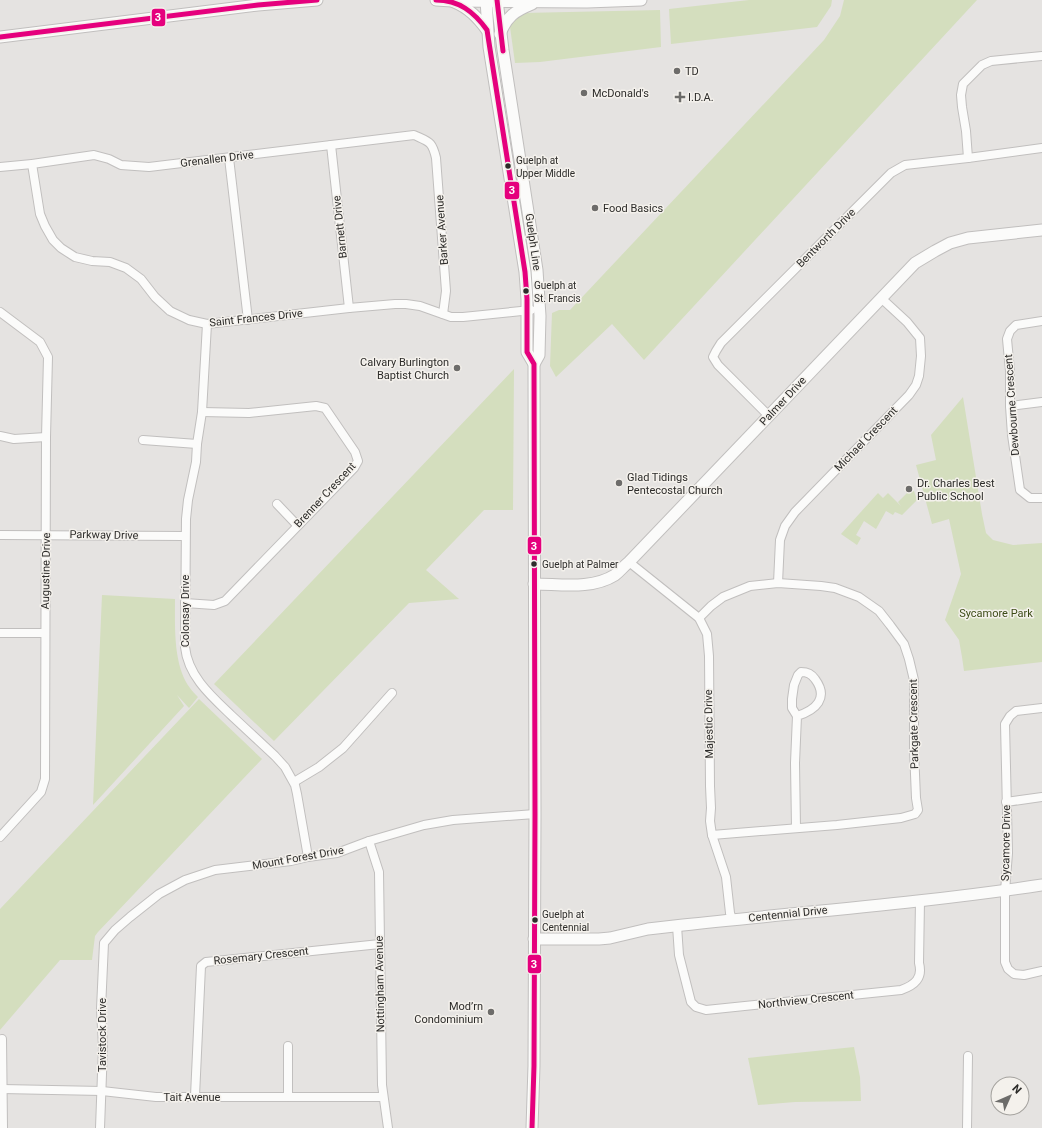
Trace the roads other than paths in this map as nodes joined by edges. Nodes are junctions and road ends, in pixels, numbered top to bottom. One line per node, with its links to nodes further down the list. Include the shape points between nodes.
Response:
1 (317, 0): 9 (main road)
2 (436, 0): 5 (main road)
3 (641, 0): 6 (main road)
4 (491, 1): 5 (main road); 6 (main road); 7 (main road, Guelph Line); 8 (main road, Guelph Line)
5 (452, 2): 7 (main road, via 471,12)
6 (536, 2): 8 (main road, via 513,13)
7 (487, 30): 17 (main road, Guelph Line)
8 (500, 34): 19 (main road, Guelph Line)
9 (0, 37)
10 (1042, 56): 15 (street, via 982,65 963,84 961,95)
11 (332, 145): 12 (street, Grenallen Drive, via 414,135); 14 (street, Grenallen Drive); 22 (street, Barnett Drive)
12 (433, 146): 26 (street, Barker Avenue, via 446,291)
13 (1042, 148): 15 (street, Bentworth Drive)
14 (229, 158): 16 (street, Grenallen Drive, via 149,167 121,165 94,155); 27 (street)
15 (968, 158): 34 (street, Bentworth Drive, via 905,165 891,173 721,343 713,357 718,365)
16 (32, 164): 18 (street, Grenallen Drive); 29 (street, Saint Frances Drive, via 40,214 53,240 61,248 75,256 92,261 110,262 126,268 141,279 170,311 189,320)
17 (508, 166): 19 (main road); 23 (main road, Guelph Line, via 525,272)
18 (0, 167)
19 (524, 183): 24 (main road, Guelph Line, via 537,270)
20 (1042, 230): 21 (main road, Palmer Drive, via 968,238 950,243 915,263)
21 (881, 298): 34 (main road, Palmer Drive); 46 (street, Michael Crescent, via 920,338 921,361 916,385 795,512 785,526 780,540)
22 (349, 308): 26 (street, Saint Frances Drive, via 406,304); 27 (street, Saint Frances Drive)
23 (527, 310): 24 (street, Saint Frances Drive); 26 (street, Saint Frances Drive, via 463,317); 30 (main road, Guelph Line, via 527,352)
24 (540, 310): 30 (main road, Guelph Line, via 539,355)
25 (0, 312): 36 (street, Augustine Drive, via 40,342 48,357)
26 (443, 314)
27 (248, 320): 29 (street, Saint Frances Drive)
28 (1042, 321): 32 (street, Dewbourne Crescent, via 1016,325 1010,331 1007,340)
29 (207, 324): 33 (street, Colonsay Drive)
30 (534, 364): 47 (main road, Guelph Line)
31 (1042, 402): 32 (street)
32 (1010, 406): 39 (street, Dewbourne Crescent, via 1020,490 1030,498)
33 (202, 412): 38 (street, Colonsay Drive); 41 (street, Brenner Crescent, via 249,413 316,406 325,408 355,452 358,461)
34 (769, 416): 45 (main road, Palmer Drive)
35 (0, 436): 36 (street, via 14,439)
36 (46, 436): 43 (street, Augustine Drive)
37 (143, 440): 38 (street)
38 (197, 444): 44 (street, Colonsay Drive)
39 (1042, 498)
40 (277, 504): 41 (street)
41 (297, 525): 48 (street, Brenner Crescent, via 225,601 214,605)
42 (0, 535): 43 (street, Parkway Drive)
43 (46, 535): 44 (street, Parkway Drive); 51 (street, Augustine Drive)
44 (185, 536): 48 (street, Colonsay Drive)
45 (629, 562): 47 (main road, Palmer Drive, via 614,575 596,583); 49 (street, Majestic Drive)
46 (778, 583): 49 (street, Parkgate Crescent, via 750,586 723,597); 59 (street, Parkgate Crescent, via 835,588 859,597 879,612 904,644 914,680 914,750 918,810 915,814 901,818)
47 (534, 584): 58 (main road, Guelph Line)
48 (185, 603): 55 (street, Colonsay Drive, via 186,656 193,673 206,691 275,756)
49 (699, 618): 60 (street, Majestic Drive, via 707,634 709,656)
50 (0, 633): 51 (street)
51 (45, 633): 61 (street, Augustine Drive, via 45,779 41,792)
52 (392, 694): 55 (street, via 342,748 320,767)
53 (1042, 708): 57 (street, Sycamore Drive, via 1016,711 1005,724)
54 (797, 716): 54 (street, via 808,711 821,699 820,686 807,672 798,675 794,685 792,708); 59 (street)
55 (294, 782): 63 (street, Colonsay Drive)
56 (1042, 797): 57 (street)
57 (1006, 802): 65 (street, Sycamore Drive, via 1008,853)
58 (535, 814): 62 (street, Mount Forest Drive, via 424,824); 69 (main road, Guelph Line)
59 (796, 828): 60 (street, Parkgate Crescent)
60 (712, 835): 67 (street, Majestic Drive, via 726,877)
61 (0, 837)
62 (369, 841): 63 (street, Mount Forest Drive, via 337,853); 71 (street, Nottingham Avenue, via 379,872)
63 (308, 857): 70 (street, Mount Forest Drive, via 215,870 185,880 159,894 115,930)
64 (1042, 886): 65 (main road, Centennial Drive)
65 (1005, 891): 66 (main road, Centennial Drive); 72 (street, Sycamore Drive, via 1005,962 1008,969 1014,974 1024,975)
66 (920, 901): 67 (main road, Centennial Drive); 68 (street, Northview Crescent, via 921,971 917,980 901,990 706,1010 696,1007 691,1002 679,955)
67 (732, 919): 68 (main road, Centennial Drive)
68 (677, 926): 69 (main road, Centennial Drive, via 648,929 610,938)
69 (534, 939): 84 (main road, Guelph Line)
70 (104, 943): 77 (street, Tavistock Drive, via 101,1009)
71 (380, 944): 78 (street, Rosemary Crescent, via 206,962 201,966); 80 (street, Nottingham Avenue)
72 (1042, 971)
73 (2, 1039): 76 (street)
74 (288, 1046): 79 (street)
75 (968, 1056): 85 (street)
76 (2, 1089): 77 (street, Tait Avenue); 81 (street)
77 (102, 1091): 78 (street, Tait Avenue, via 156,1097); 82 (street, Tavistock Drive)
78 (195, 1096): 79 (street, Tait Avenue)
79 (288, 1097): 80 (street, Tait Avenue)
80 (383, 1097): 83 (street, Nottingham Avenue)
81 (3, 1128)
82 (100, 1128)
83 (388, 1128)
84 (532, 1128)
85 (967, 1128)

